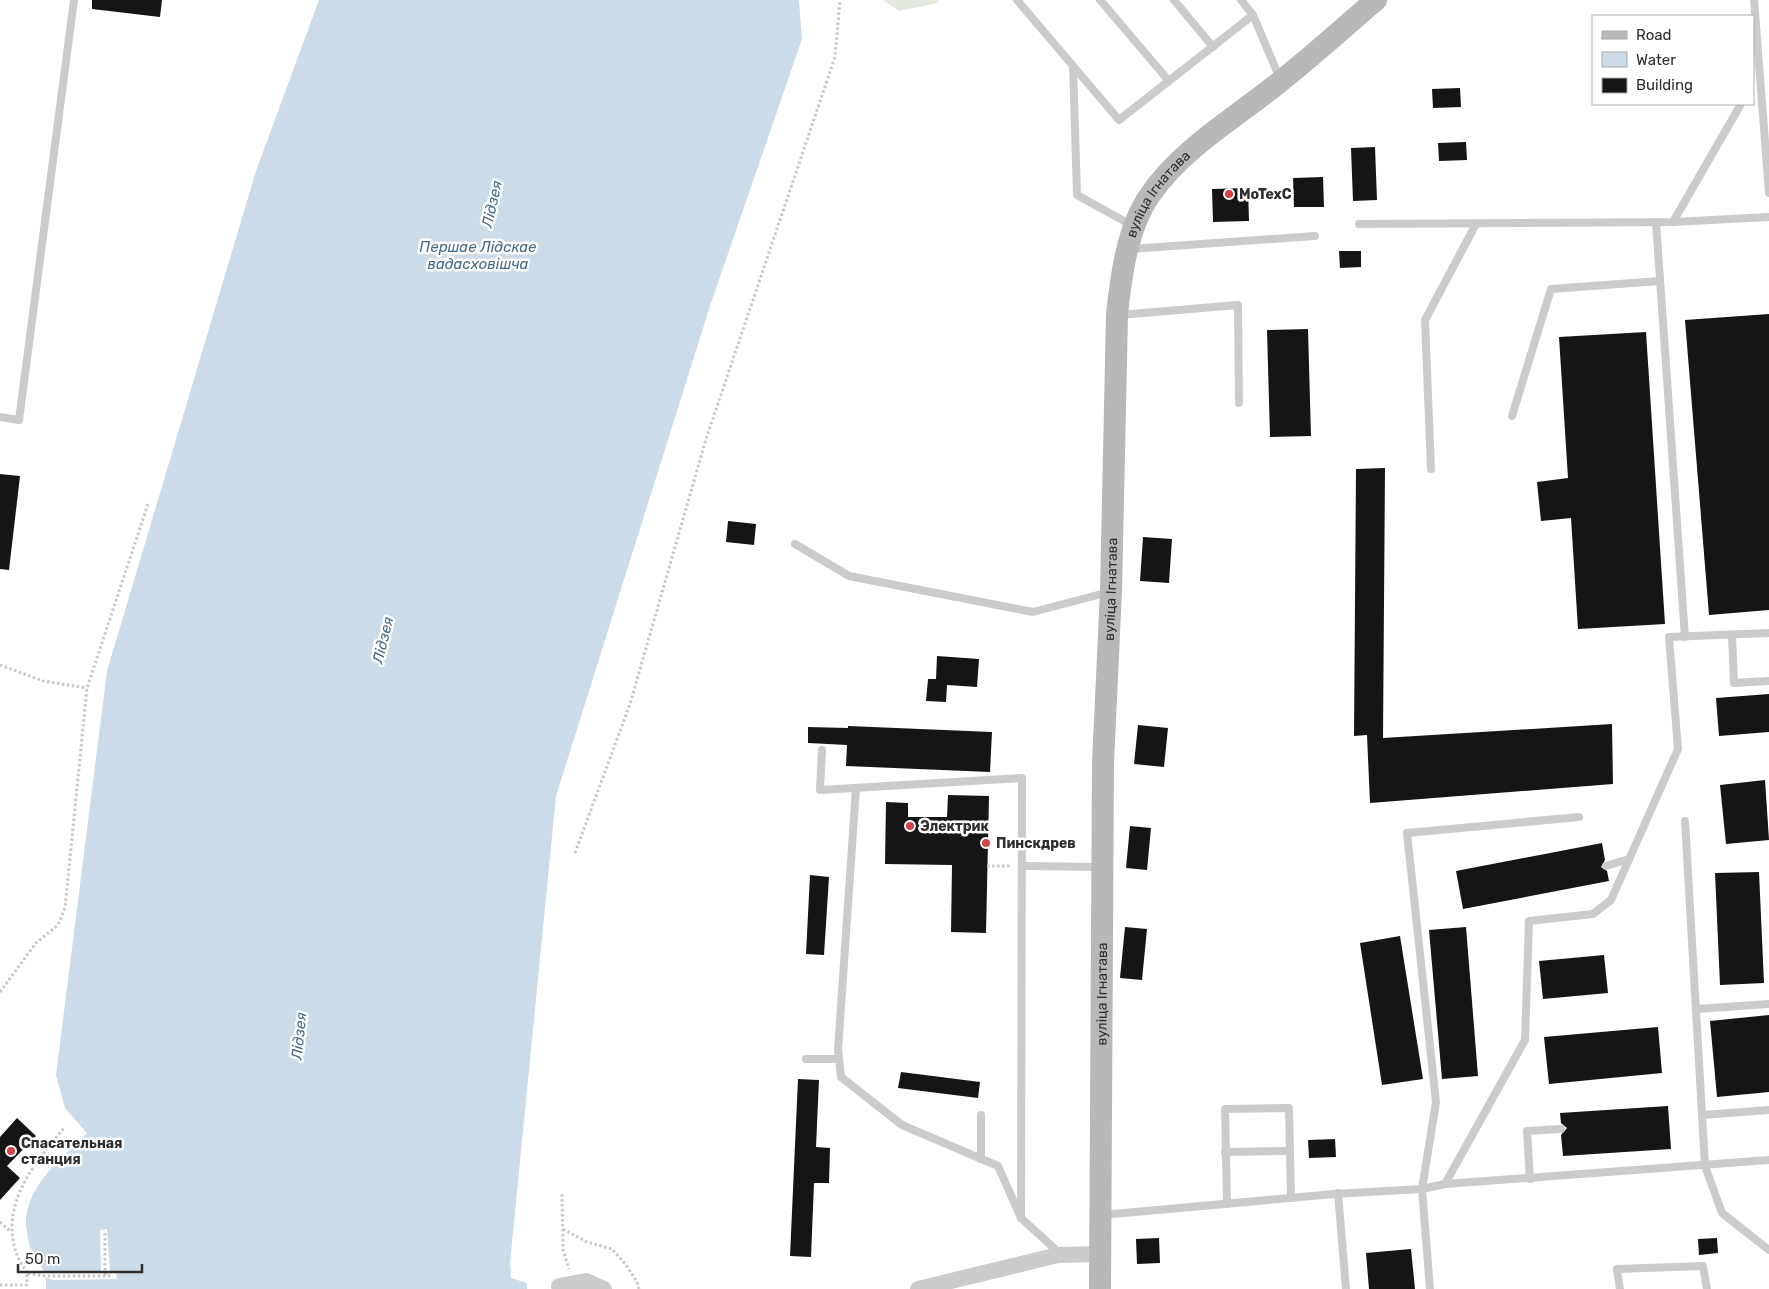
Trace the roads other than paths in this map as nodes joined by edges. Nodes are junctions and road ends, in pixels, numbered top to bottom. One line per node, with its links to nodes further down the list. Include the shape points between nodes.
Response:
1 (74, 0): 29 (lane, via 19,420)
2 (1017, 0): 10 (lane)
3 (1100, 0): 12 (lane)
4 (1174, 0): 9 (lane)
5 (1241, 0): 8 (lane)
6 (1376, 0): 13 (street, вуліца Ігнатава)
7 (1754, 0): 11 (lane)
8 (1253, 15): 9 (lane); 13 (lane)
9 (1213, 47): 12 (lane)
10 (1073, 66): 12 (lane, via 1119,120); 22 (lane, via 1077,195)
11 (1758, 74): 14 (lane); 16 (lane)
12 (1169, 81)
13 (1281, 81): 22 (street, вуліца Ігнатава, via 1181,159 1149,196)
14 (1754, 81)
15 (1740, 105): 19 (lane)
16 (1769, 193)
17 (1769, 217): 19 (lane)
18 (1656, 222): 19 (lane); 21 (lane); 25 (lane)
19 (1673, 222)
20 (1359, 224): 21 (lane)
21 (1476, 224): 30 (lane, via 1425,320)
22 (1135, 227): 24 (street, вуліца Ігнатава)
23 (1315, 236): 24 (lane)
24 (1128, 249): 26 (street, вуліца Ігнатава)
25 (1660, 280): 28 (lane, via 1552,289); 35 (lane)
26 (1117, 315): 27 (lane, via 1238,305); 32 (street, вуліца Ігнатава)
27 (1238, 403)
28 (1512, 416)
29 (0, 417)
30 (1431, 470)
31 (796, 544): 32 (lane, via 849,576 1033,612)
32 (1111, 591): 44 (street, вуліца Ігнатава, via 1103,763)
33 (1769, 633): 34 (lane)
34 (1732, 635): 35 (lane); 36 (lane, via 1734,683)
35 (1685, 637): 41 (lane, via 1669,638 1678,749)
36 (1769, 680)
37 (822, 750): 38 (lane, via 820,790)
38 (856, 788): 42 (lane, via 1022,778); 48 (lane)
39 (1579, 818): 60 (lane, via 1407,833 1436,1102)
40 (1685, 821): 46 (lane)
41 (1629, 859): 43 (lane); 59 (lane, via 1611,900 1593,914 1529,921 1526,1040)
42 (1022, 866): 44 (lane); 65 (lane)
43 (1606, 866)
44 (1103, 867): 64 (street, вуліца Ігнатава)
45 (1769, 1004): 46 (lane)
46 (1696, 1009): 51 (lane)
47 (806, 1059): 48 (lane)
48 (839, 1059): 55 (lane, via 841,1077 902,1125)
49 (1769, 1110): 51 (lane)
50 (981, 1115): 55 (lane)
51 (1702, 1115): 57 (lane)
52 (1561, 1129): 58 (lane, via 1527,1131)
53 (1290, 1151): 54 (lane); 54 (lane, via 1289,1108 1225,1109); 62 (lane)
54 (1225, 1152): 63 (lane)
55 (981, 1159): 65 (lane, via 998,1166)
56 (1769, 1160): 57 (lane)
57 (1705, 1166): 58 (lane); 66 (lane, via 1722,1213)
58 (1530, 1179): 59 (lane)
59 (1445, 1184): 60 (lane)
60 (1422, 1188): 61 (lane); 74 (lane)
61 (1338, 1194): 62 (lane); 73 (lane)
62 (1291, 1198): 63 (lane)
63 (1227, 1204): 64 (lane)
64 (1100, 1215): 67 (street, вуліца Ігнатава)
65 (1022, 1218): 68 (lane, via 1055,1248)
66 (1769, 1250)
67 (1100, 1254): 68 (street); 72 (street, вуліца Ігнатава)
68 (1058, 1255): 71 (street)
69 (566, 1284): 70 (street, via 586,1281)
70 (604, 1289)
71 (918, 1289)
72 (1100, 1289)
73 (1346, 1289)
74 (1430, 1289)
75 (1620, 1289): 76 (lane, via 1617,1270 1703,1266)
76 (1707, 1289)

